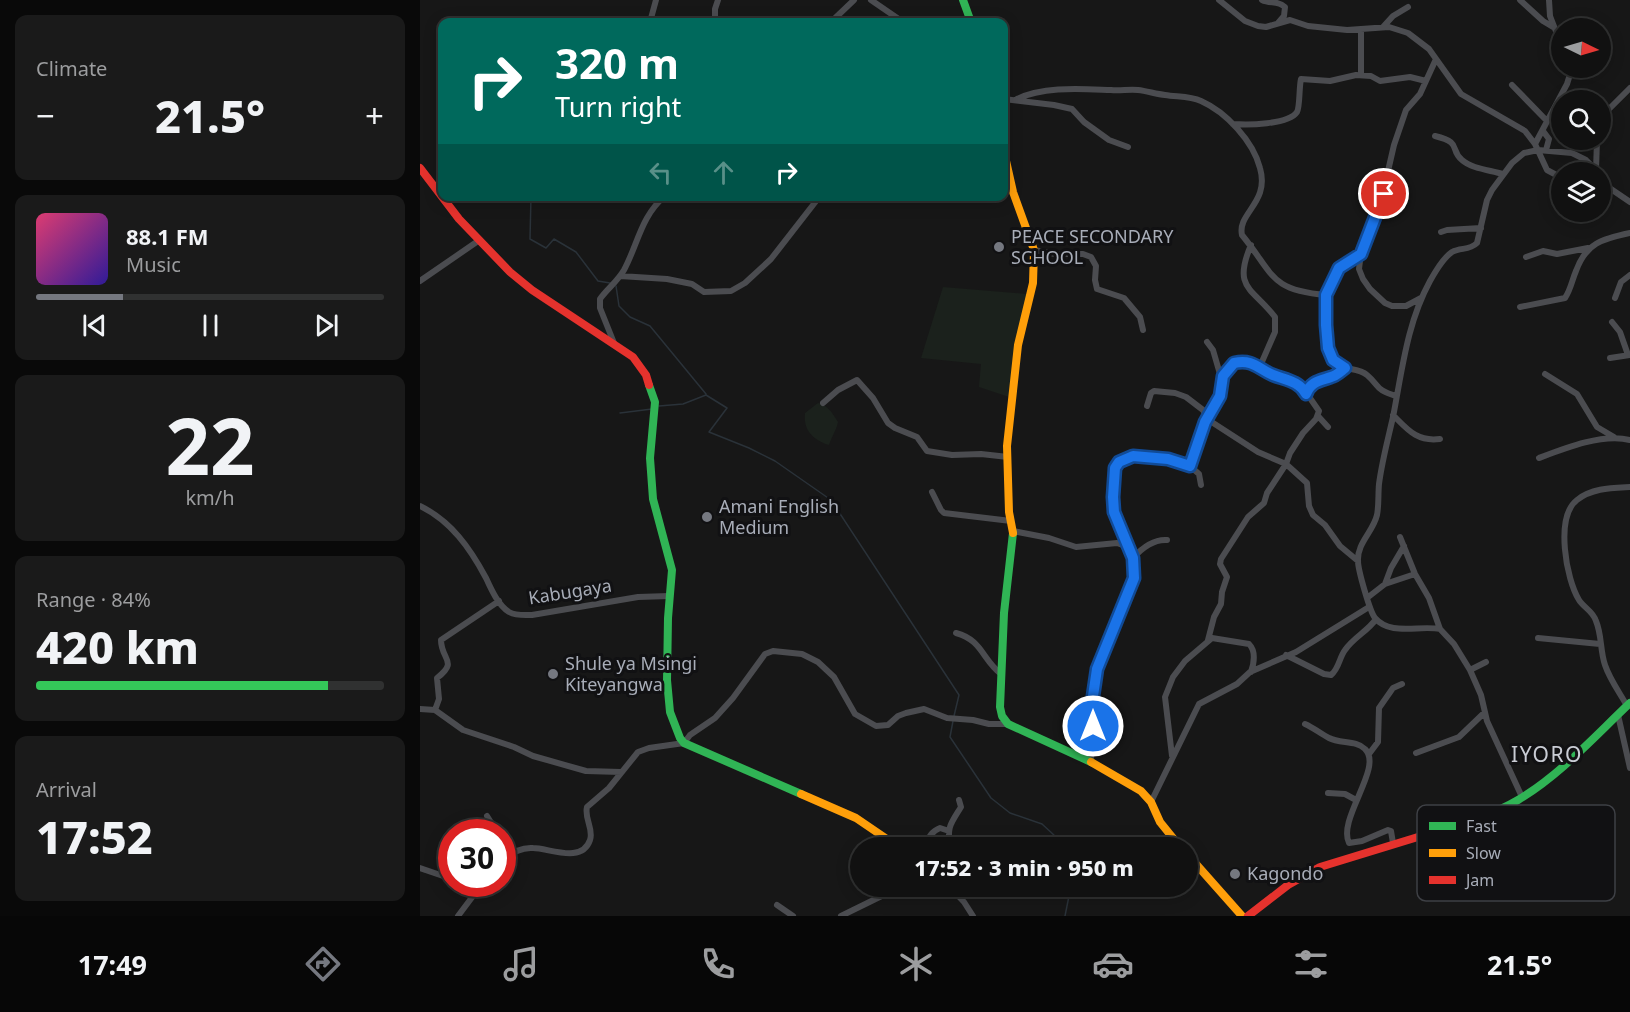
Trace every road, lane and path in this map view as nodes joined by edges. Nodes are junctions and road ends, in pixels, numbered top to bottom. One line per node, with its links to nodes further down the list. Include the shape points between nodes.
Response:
1 (656, 0): 11 (street)
2 (718, 0): 12 (street)
3 (854, 0): 13 (street)
4 (871, 0): 14 (street)
5 (963, 0): 15 (main road)
6 (1219, 0): 17 (street, via 1252,24)
7 (1262, 0): 17 (street, via 1285,7)
8 (1520, 0): 18 (street)
9 (1549, 0): 16 (street)
10 (1408, 7): 19 (street)
11 (651, 18)
12 (715, 18)
13 (835, 18)
14 (897, 18)
15 (970, 18)
16 (1552, 18)
17 (1277, 24): 20 (street, via 1290,20 1308,26)
18 (1551, 26)
19 (1383, 27): 20 (street); 21 (street, via 1396,28 1416,38)
20 (1361, 30): 22 (street)
21 (1436, 59): 23 (street); 35 (street, via 1461,94 1518,126)
22 (1361, 75): 23 (street, via 1380,81 1410,77); 31 (street, via 1330,81 1301,80 1294,115 1274,122)
23 (1426, 81): 55 (street, via 1398,130 1384,194)
24 (1512, 85): 30 (street)
25 (1630, 88): 28 (street)
26 (1008, 99): 27 (street)
27 (1017, 99): 31 (street, via 1045,91 1139,90 1202,101); 34 (street, via 1072,109 1109,140)
28 (1611, 107)
29 (1551, 112): 30 (street)
30 (1547, 121): 32 (street)
31 (1233, 124): 52 (street, via 1254,153 1262,174 1258,200 1242,225 1242,235)
32 (1543, 131): 35 (street); 36 (street, via 1549,140)
33 (1435, 136): 41 (street, via 1453,143 1458,156 1468,164)
34 (1128, 147)
35 (1537, 147): 36 (street); 40 (street); 41 (street, via 1524,153)
36 (1546, 150): 37 (street, via 1572,153)
37 (1588, 162)
38 (420, 168): 42 (main road)
39 (1008, 168): 54 (main road)
40 (1551, 172)
41 (1503, 174): 48 (street, via 1487,200)
42 (438, 190)
43 (1611, 190): 47 (street)
44 (447, 201): 51 (main road)
45 (661, 201): 58 (street, via 648,215)
46 (816, 201): 58 (street, via 771,259 731,291 704,292 692,284 667,279)
47 (1630, 202)
48 (1481, 228): 49 (street); 61 (street, via 1477,243 1446,258)
49 (1442, 232)
50 (1630, 233): 53 (street, via 1602,240)
51 (478, 240): 59 (street); 67 (main road, via 531,290)
52 (1251, 245): 60 (street, via 1277,281 1292,289); 70 (street, via 1244,281 1276,321 1272,342)
53 (1589, 248): 56 (street, via 1557,254 1543,251); 63 (street, via 1565,298)
54 (1034, 250): 65 (street, via 1091,257 1098,289 1124,298 1140,317); 85 (main road, via 1033,283 1018,345)
55 (1361, 254): 60 (street, via 1339,268); 61 (street, via 1359,269 1370,289 1385,303 1406,306)
56 (1526, 257)
57 (1630, 274): 62 (street, via 1621,282)
58 (618, 279): 67 (street, via 599,305)
59 (420, 281)
60 (1326, 295): 71 (street, via 1328,348 1333,360)
61 (1421, 298): 75 (street)
62 (1616, 298)
63 (1520, 307)
64 (1612, 322): 68 (street)
65 (1143, 330)
66 (1207, 342): 73 (street)
67 (615, 346): 103 (main road, via 640,365 655,402 650,472 653,499 670,556)
68 (1629, 355): 69 (street)
69 (1610, 358)
70 (1259, 365): 73 (street, via 1234,363); 74 (street, via 1270,374 1299,385)
71 (1345, 368): 74 (street, via 1312,384); 75 (street, via 1361,371 1378,389)
72 (1545, 374): 82 (street, via 1578,394 1594,424)
73 (1222, 381): 80 (street, via 1220,396)
74 (1306, 394): 79 (street, via 1318,409)
75 (1396, 396): 78 (street)
76 (823, 403): 85 (street, via 858,380 888,423 918,437 927,451)
77 (1147, 406): 80 (street, via 1154,391 1175,393 1196,404)
78 (1393, 415): 83 (street, via 1417,438); 100 (street, via 1376,520)
79 (1318, 416): 81 (street); 87 (street, via 1303,433)
80 (1207, 419): 87 (street, via 1258,452); 88 (street)
81 (1328, 427)
82 (1614, 437): 84 (street); 86 (street)
83 (1440, 439)
84 (1630, 440)
85 (1008, 457): 93 (main road)
86 (1539, 458)
87 (1286, 464): 100 (street, via 1306,483 1313,515); 111 (street, via 1264,503 1248,517 1220,562 1227,580)
88 (1190, 466): 89 (street, via 1199,474); 97 (street, via 1168,459 1133,456 1119,462 1114,473 1114,512)
89 (1202, 485)
90 (1630, 487): 112 (street, via 1596,491 1575,501 1568,512 1564,536 1569,570 1579,599 1595,617)
91 (932, 492): 93 (street, via 944,513)
92 (422, 510): 105 (street, via 440,518 461,537)
93 (1011, 521): 94 (main road)
94 (1013, 531): 97 (street, via 1076,547 1117,543); 117 (main road)
95 (1401, 537): 98 (street)
96 (1167, 540): 99 (street, via 1147,545)
97 (1128, 546): 99 (street)
98 (1404, 546): 101 (street); 102 (street)
99 (1133, 558): 130 (street, via 1134,578 1094,683)
100 (1358, 561): 104 (street)
101 (1415, 574): 102 (street); 108 (street)
102 (1385, 584): 104 (street)
103 (669, 596): 105 (street, Kabugaya, via 638,597 532,615 515,615); 126 (main road, via 668,701 676,732)
104 (1367, 598): 106 (street)
105 (499, 601): 121 (street, via 441,640 448,666 437,678 439,699)
106 (1369, 607): 107 (street); 113 (street)
107 (1376, 619): 108 (street, via 1400,629); 113 (street, via 1346,649 1331,675)
108 (1440, 629): 115 (street)
109 (957, 633): 117 (street, via 971,638)
110 (1539, 638): 112 (street)
111 (1208, 640): 116 (street, via 1249,644 1254,661); 129 (street, via 1168,686 1165,706)
112 (1600, 644): 119 (street, via 1605,666)
113 (1286, 656): 116 (street)
114 (1486, 662): 115 (street)
115 (1470, 670): 122 (street)
116 (1250, 672): 129 (street, via 1237,684 1199,704)
117 (1001, 674): 124 (main road, via 1000,707)
118 (1402, 684): 128 (street, via 1393,688 1379,708 1378,742)
119 (1628, 704): 123 (main road)
120 (420, 709): 121 (street)
121 (435, 710): 132 (street, via 463,730 533,756 586,771)
122 (1484, 712): 127 (street, via 1459,737); 134 (street)
123 (1618, 715): 131 (street); 134 (main road, via 1552,777)
124 (1008, 724): 126 (street, via 947,718 924,709 876,726 855,714 834,677 818,662 802,654 774,651 765,654 715,718); 130 (main road)
125 (1305, 724): 128 (street, via 1329,738 1357,745)
126 (684, 743): 132 (street, via 643,750); 143 (main road, via 856,818)
127 (1416, 753)
128 (1369, 754): 136 (street, via 1367,775)
129 (1172, 756): 137 (street)
130 (1091, 762): 137 (main road, via 1141,791)
131 (1630, 768)
132 (621, 772): 148 (street, via 587,807 591,836 583,848 569,854 527,848)
133 (1328, 793): 136 (street, via 1345,794)
134 (1522, 797): 138 (main road)
135 (958, 800): 141 (street, via 961,807)
136 (1356, 800): 147 (street, via 1347,837 1350,843 1388,830)
137 (1151, 802): 146 (main road)
138 (1507, 805)
139 (487, 816): 140 (street)
140 (489, 819)
141 (949, 831): 144 (street, via 937,829); 145 (street)
142 (1417, 836): 147 (main road)
143 (884, 837)
144 (929, 837)
145 (949, 837)
146 (1172, 837)
147 (1393, 843): 161 (main road, via 1306,874)
148 (516, 851)
149 (1198, 866): 160 (main road)
150 (420, 868): 151 (street)
151 (438, 874)
152 (472, 897): 156 (street)
153 (880, 897): 158 (street)
154 (959, 897): 159 (street)
155 (777, 905): 157 (street)
156 (458, 916)
157 (793, 916)
158 (841, 916)
159 (973, 916)
160 (1242, 916)
161 (1248, 916)

